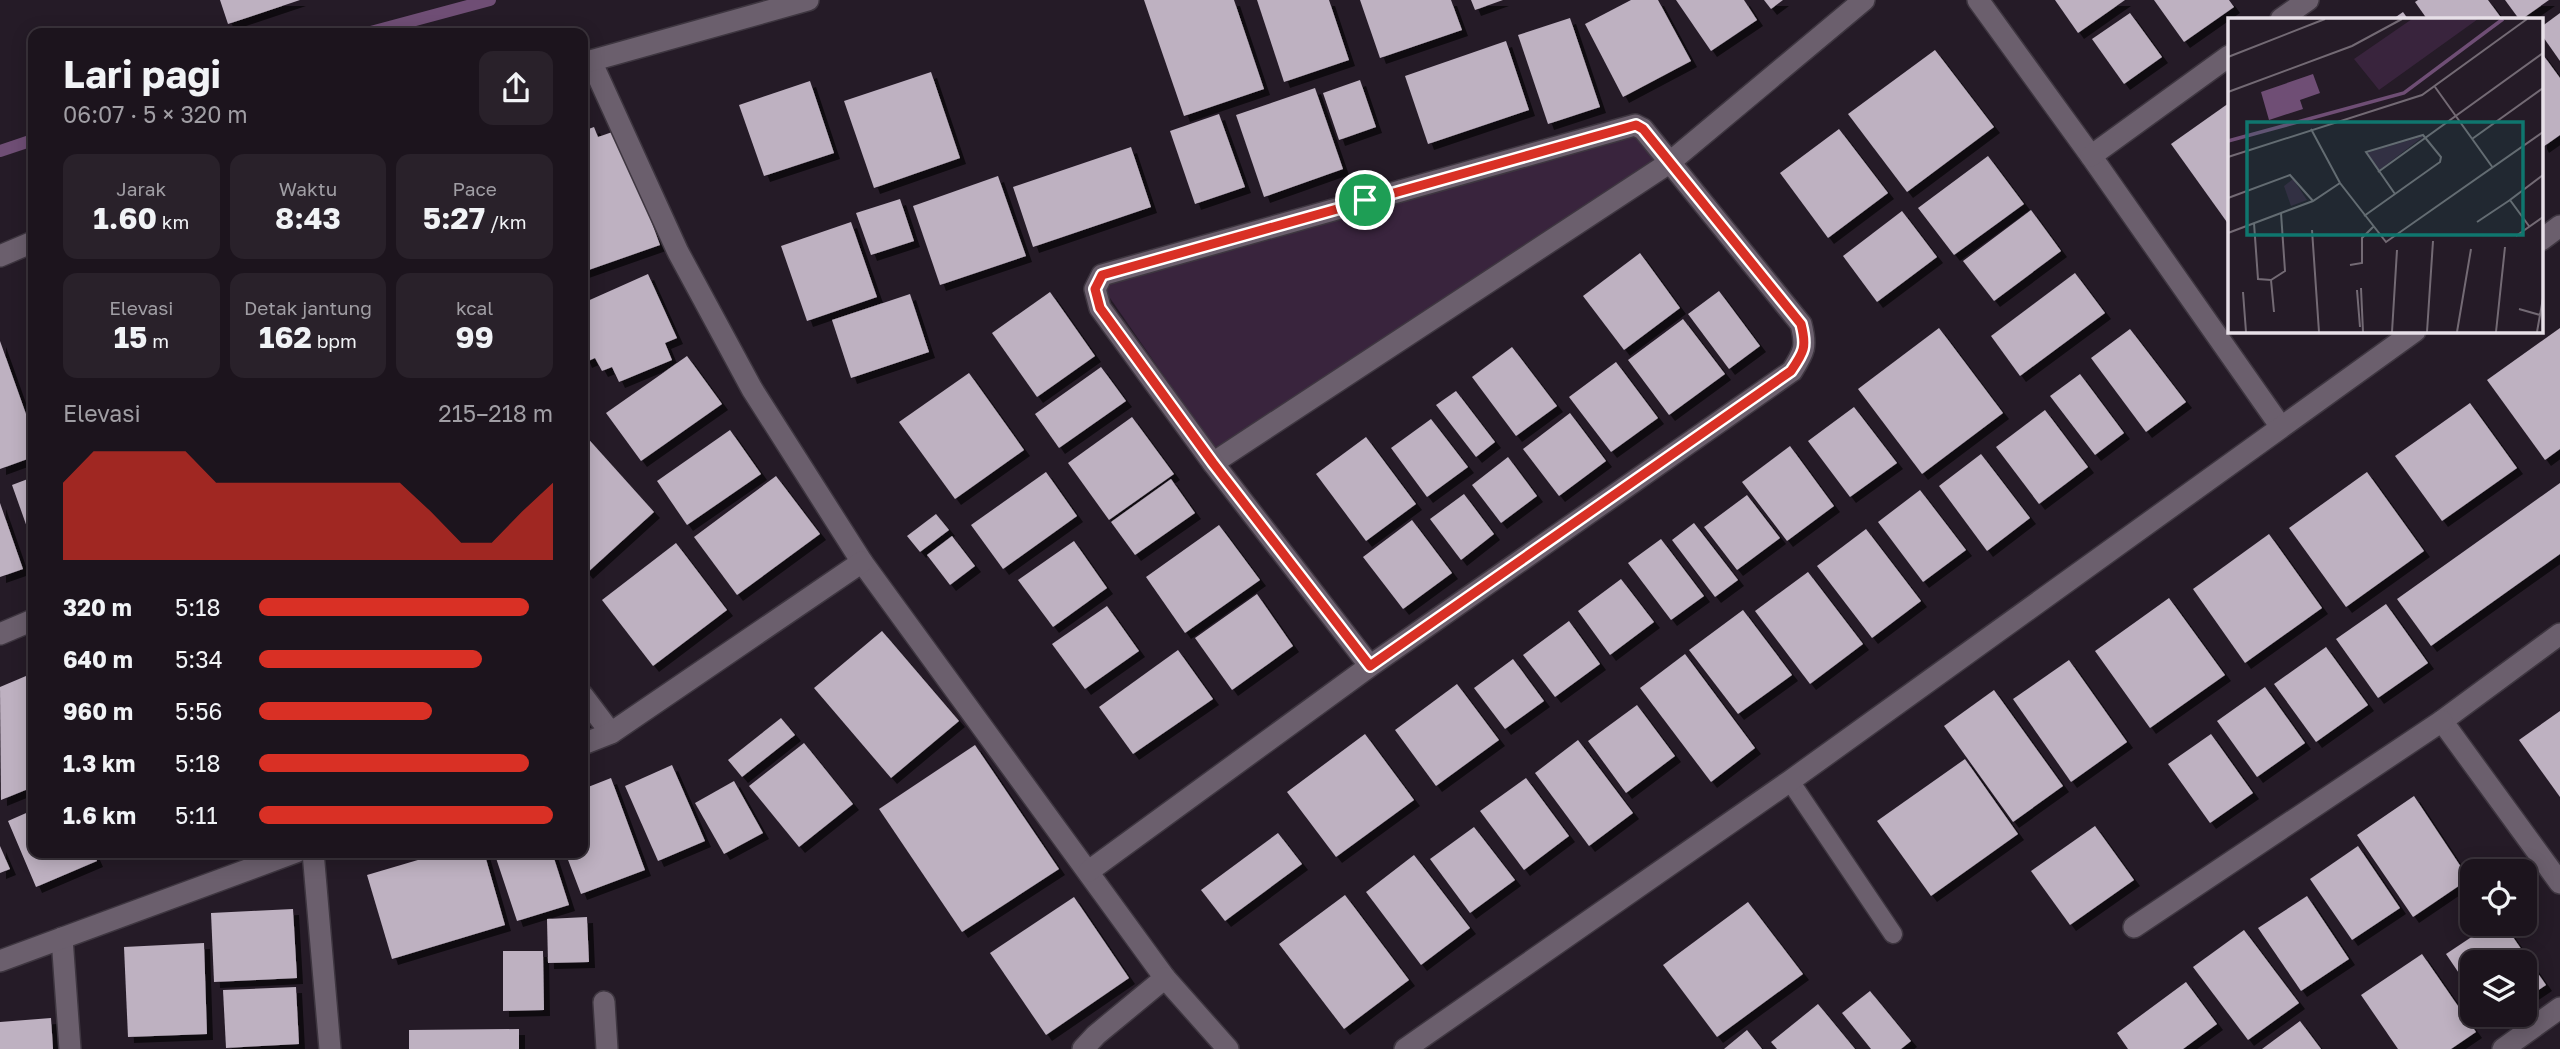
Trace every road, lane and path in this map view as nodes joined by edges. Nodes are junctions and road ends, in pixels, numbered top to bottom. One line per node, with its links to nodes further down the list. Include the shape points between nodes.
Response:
1 (808, 0): 7 (street)
2 (1864, 0): 10 (street)
3 (1978, 0): 9 (street)
4 (2308, 0): 5 (street)
5 (2282, 18)
6 (2228, 57): 9 (street)
7 (588, 62)
8 (588, 64): 18 (street, via 678,252 752,389)
9 (2091, 156): 16 (street)
10 (1669, 163): 17 (street); 17 (street, via 1643,129 1628,126 1102,275 1095,289 1100,308); 22 (street, via 1801,324 1806,341 1803,354 1791,371)
11 (2560, 226): 12 (street)
12 (2542, 239)
13 (28, 245): 14 (street)
14 (0, 256)
15 (2414, 332): 16 (street)
16 (2281, 427): 27 (street)
17 (1213, 463): 22 (street)
18 (862, 562): 25 (street); 30 (street)
19 (28, 622): 20 (street)
20 (0, 634)
21 (2560, 634): 24 (street)
22 (1370, 666): 30 (street)
23 (588, 703): 25 (street)
24 (2442, 721): 31 (street); 32 (street)
25 (611, 733): 26 (street)
26 (588, 742)
27 (1790, 781): 33 (lane); 44 (street)
28 (279, 858): 34 (street)
29 (314, 858): 40 (street)
30 (1089, 871): 36 (street)
31 (2560, 883)
32 (2134, 927)
33 (1893, 934)
34 (62, 937): 35 (street); 39 (street)
35 (0, 961)
36 (1165, 978): 42 (street); 43 (street)
37 (604, 1002): 41 (street)
38 (2560, 1008): 45 (street)
39 (70, 1049)
40 (330, 1049)
41 (607, 1049)
42 (1083, 1049)
43 (1228, 1049)
44 (1405, 1049)
45 (2503, 1049)

